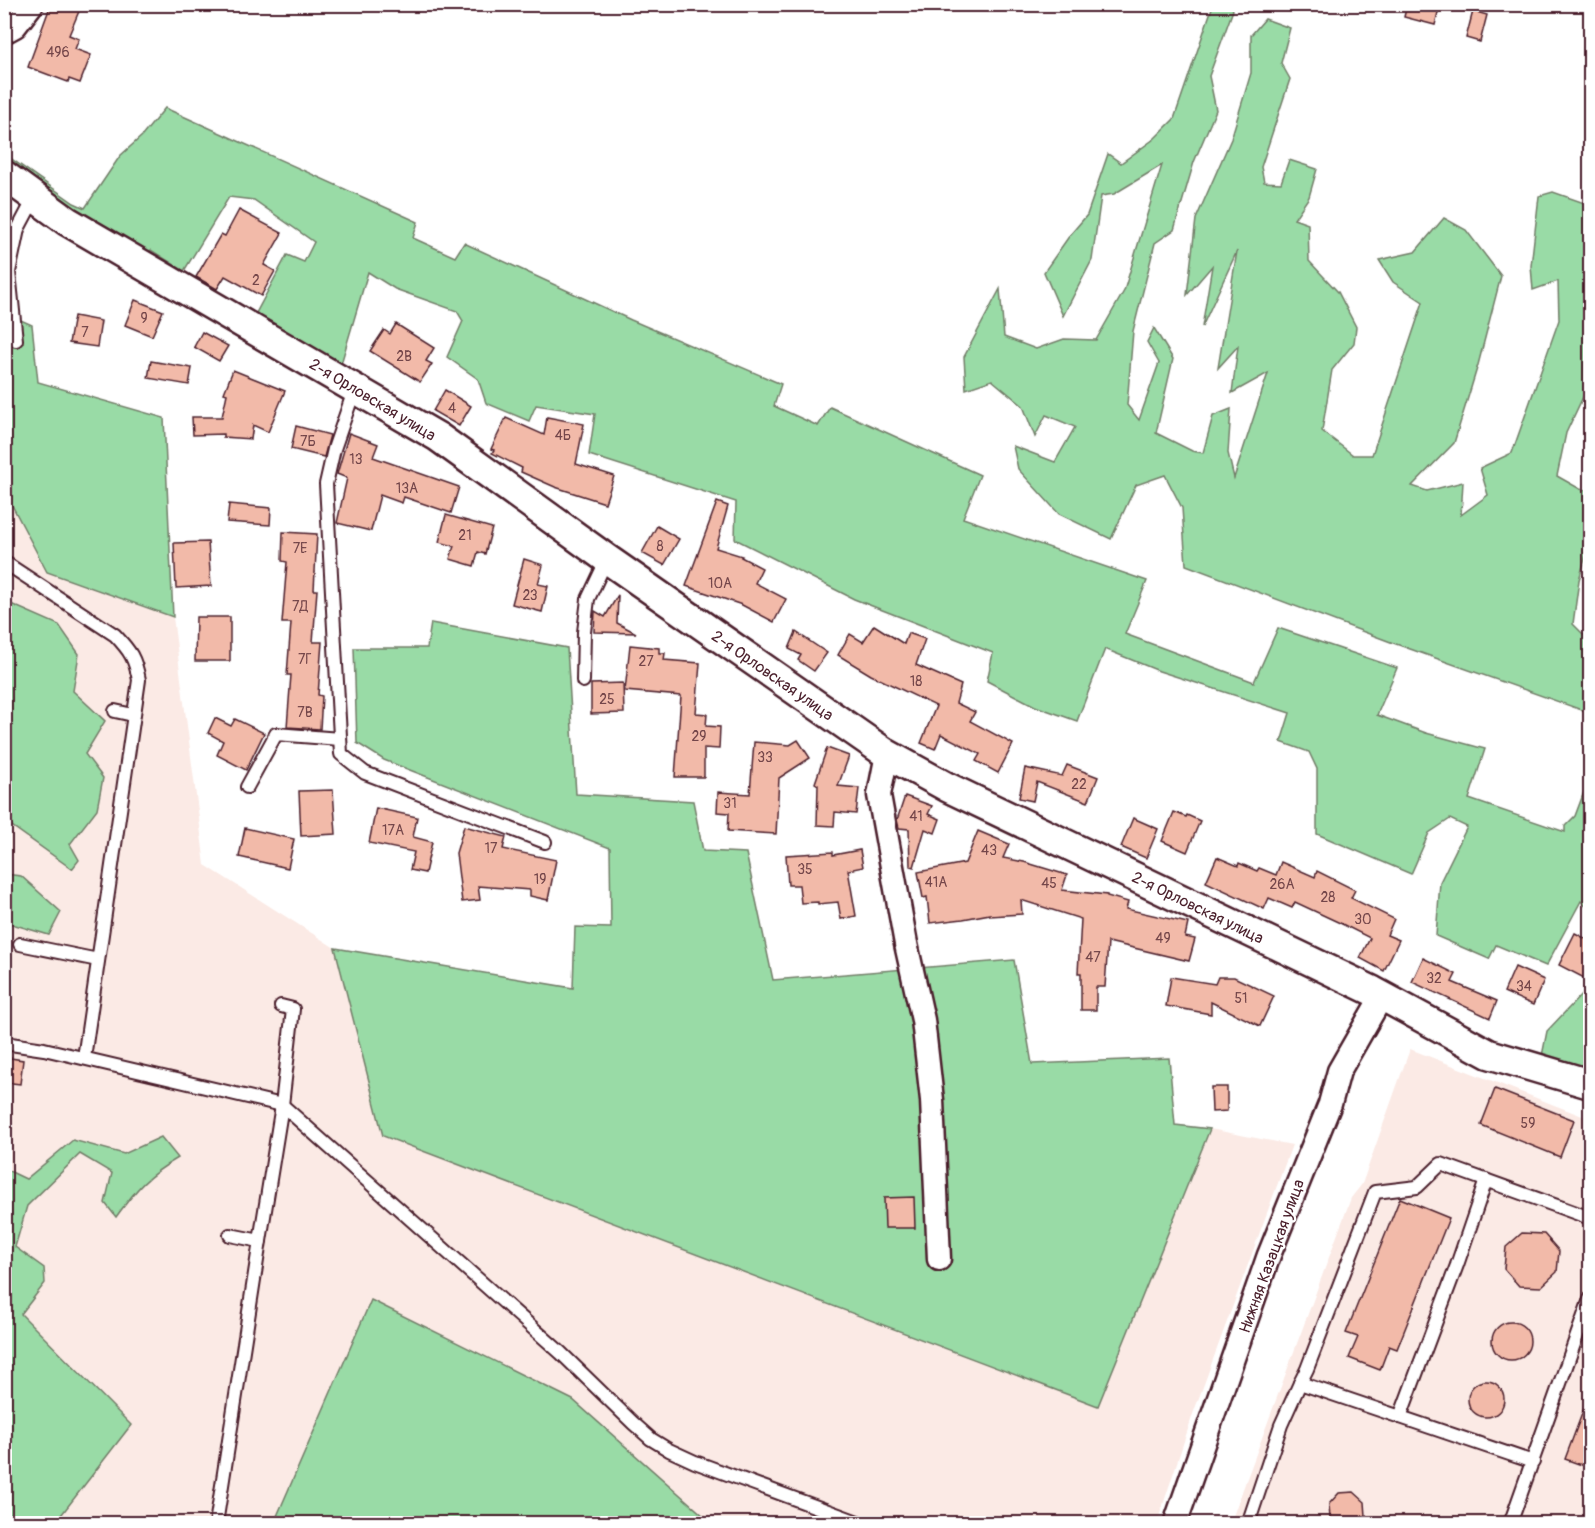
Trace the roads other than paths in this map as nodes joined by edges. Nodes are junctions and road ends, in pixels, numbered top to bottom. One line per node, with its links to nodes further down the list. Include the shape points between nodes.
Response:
1 (32, 4): 2 (street, via 15,26)
2 (4, 32)
3 (4, 175): 4 (street, 2-я Орловская улица)
4 (35, 197): 5 (lane, via 18,230 9,272); 6 (street, 2-я Орловская улица, via 67,221)
5 (16, 340)
6 (356, 387): 7 (street, 2-я Орловская улица, via 438,437); 12 (lane, via 326,484)
7 (607, 559): 9 (lane, via 588,599); 13 (street, 2-я Орловская улица)
8 (4, 562): 11 (lane, via 115,635 128,649 136,661 139,680)
9 (583, 681)
10 (115, 711): 11 (lane)
11 (133, 715): 17 (lane)
12 (340, 739): 14 (lane, via 276,734); 15 (lane, via 341,754 365,773)
13 (887, 754): 18 (street, 2-я Орловская улица, via 947,787); 28 (street, via 879,795 923,1020 933,1100)
14 (247, 787)
15 (545, 842)
16 (20, 944): 17 (lane)
17 (98, 960): 21 (lane)
18 (1382, 996): 22 (street, 2-я Орловская улица, via 1488,1054); 35 (street, Нижняя Казацкая улица, via 1339,1071 1330,1104 1269,1255)
19 (281, 1006): 23 (lane, via 293,1009)
20 (4, 1043): 21 (lane)
21 (84, 1058): 23 (lane)
22 (1590, 1084)
23 (282, 1106): 27 (lane); 34 (lane, via 561,1353 651,1439 694,1462)
24 (1486, 1180): 25 (lane); 30 (lane, via 1441,1164 1417,1187 1375,1192); 31 (lane)
25 (1590, 1218)
26 (230, 1235): 27 (lane)
27 (260, 1241): 33 (lane)
28 (939, 1259)
29 (1590, 1299): 32 (lane)
30 (1300, 1383): 31 (lane); 36 (lane, via 1281,1425)
31 (1400, 1417): 32 (lane)
32 (1533, 1462): 37 (lane)
33 (216, 1524)
34 (863, 1524)
35 (1175, 1524)
36 (1248, 1524)
37 (1510, 1524)

